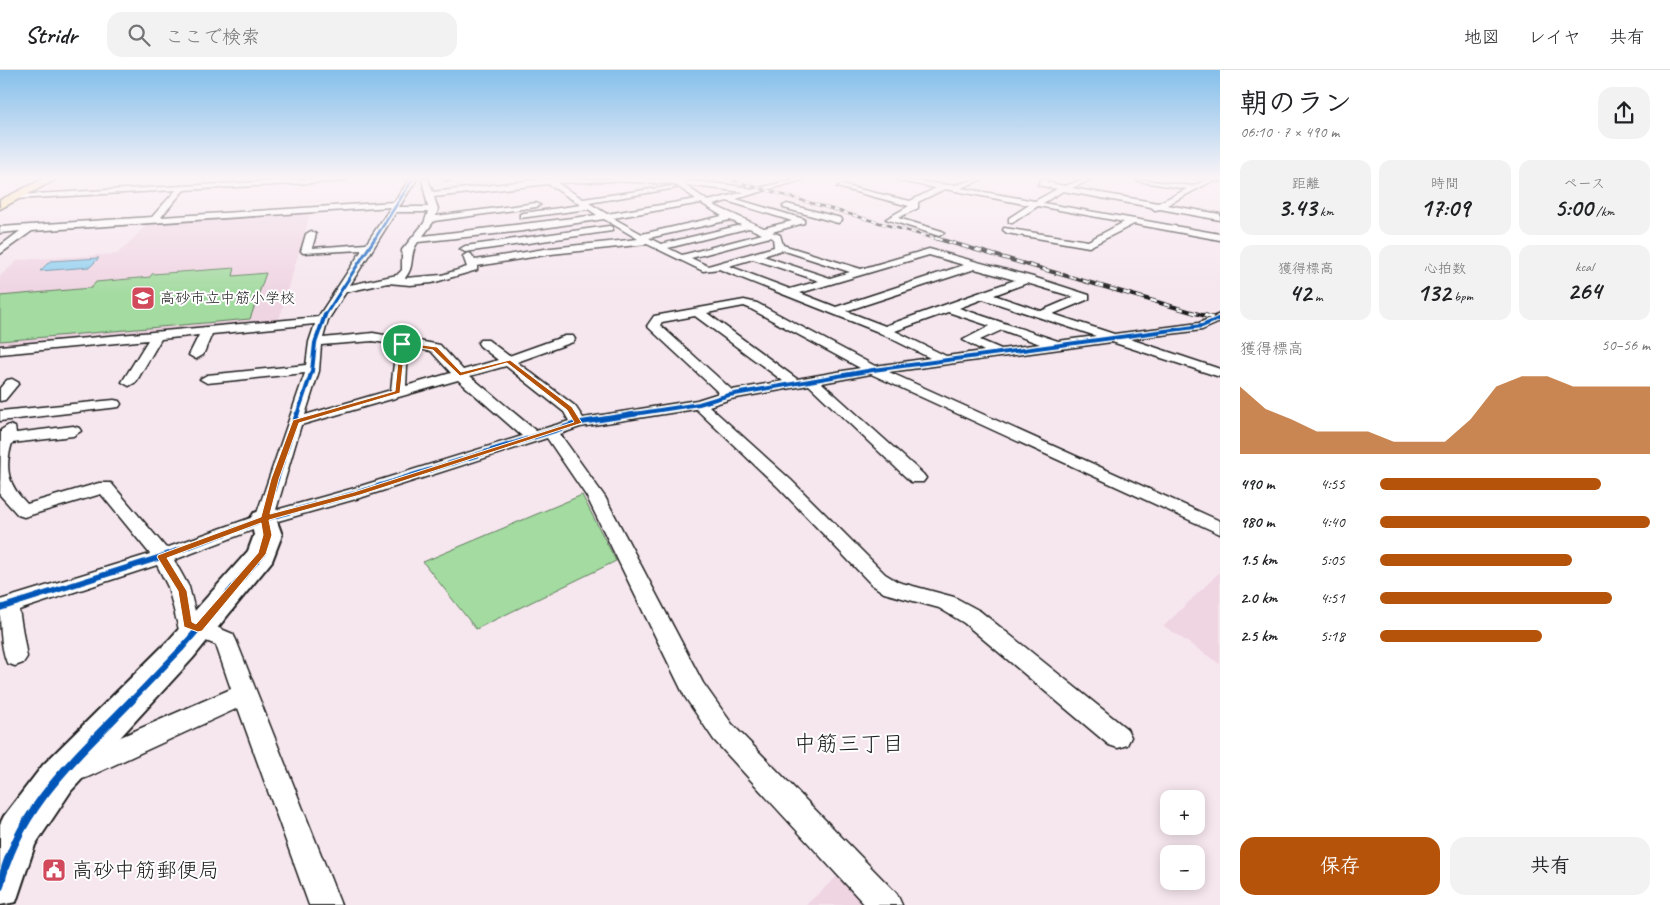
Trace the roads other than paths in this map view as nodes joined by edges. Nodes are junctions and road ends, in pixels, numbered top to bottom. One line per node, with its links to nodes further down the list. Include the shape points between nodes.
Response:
1 (184, 218): 15 (street)
2 (388, 218): 35 (street)
3 (429, 218): 19 (street)
4 (455, 218): 19 (street)
5 (493, 218): 22 (street)
6 (605, 218): 23 (street); 30 (street)
7 (727, 218): 33 (street)
8 (733, 218): 21 (street)
9 (791, 218): 27 (street, via 801,221)
10 (831, 218): 16 (street)
11 (892, 218): 28 (street)
12 (1015, 218): 17 (street)
13 (1115, 218): 18 (street)
14 (1137, 218): 18 (street)
15 (154, 220): 24 (street)
16 (838, 220)
17 (1012, 220)
18 (1132, 221): 26 (street, via 1089,244); 31 (street)
19 (429, 224): 22 (street); 32 (street)
20 (638, 224): 23 (street)
21 (750, 225): 27 (street); 36 (street)
22 (451, 226): 30 (street)
23 (622, 227): 33 (street); 37 (street)
24 (30, 228): 25 (street); 38 (street)
25 (0, 230)
26 (1007, 230)
27 (767, 233): 34 (street, via 777,237); 40 (street)
28 (939, 233)
29 (311, 234): 35 (street, via 306,251)
30 (459, 236): 32 (street); 37 (street)
31 (1220, 237)
32 (416, 239): 48 (street, via 407,250 407,270 401,277)
33 (644, 239): 36 (street); 43 (street)
34 (778, 246): 39 (street); 46 (street)
35 (368, 247): 50 (street)
36 (659, 247): 40 (street)
37 (465, 249): 43 (street)
38 (0, 251)
39 (754, 256): 45 (street); 49 (street)
40 (680, 258): 45 (street, via 707,269)
41 (876, 258): 42 (street)
42 (891, 263): 44 (street, via 929,252); 46 (street)
43 (471, 264): 48 (street, via 473,268 441,278 414,282)
44 (976, 265): 47 (street); 54 (street)
45 (721, 266): 51 (street)
46 (862, 272): 49 (street)
47 (1029, 279): 52 (street); 56 (street, via 1085,297)
48 (388, 280): 50 (street)
49 (830, 281): 51 (street)
50 (340, 290): 58 (street)
51 (792, 292): 54 (street)
52 (985, 296): 53 (street); 56 (street)
53 (949, 308): 59 (street); 61 (street)
54 (836, 310): 61 (street)
55 (697, 312): 76 (street, via 744,303 753,305); 82 (street); 84 (street, via 658,319 653,326)
56 (1043, 314): 63 (street)
57 (1220, 318): 63 (street, via 1202,326)
58 (322, 320): 60 (street); 65 (street)
59 (1001, 326): 68 (street); 70 (street, via 969,340)
60 (208, 330): 62 (street); 71 (street)
61 (885, 330): 72 (street)
62 (157, 335): 69 (street); 75 (street, via 132,377)
63 (1113, 336): 68 (street); 77 (street)
64 (569, 339): 73 (street)
65 (315, 342): 67 (street, via 373,337); 74 (street)
66 (484, 343): 73 (street)
67 (402, 344): 78 (street, via 435,348); 83 (street)
68 (1056, 345): 70 (street)
69 (0, 350)
70 (1001, 354): 72 (street)
71 (196, 355)
72 (943, 360): 76 (street)
73 (508, 361): 78 (street); 90 (street, via 570,409)
74 (312, 368): 79 (street, via 240,371); 89 (street)
75 (153, 370)
76 (872, 370): 80 (street); 100 (street)
77 (1220, 373)
78 (460, 374): 83 (street); 92 (street)
79 (207, 379)
80 (812, 381): 82 (street); 95 (street)
81 (12, 383): 85 (street)
82 (795, 384): 84 (street)
83 (398, 392): 89 (street)
84 (729, 395): 87 (street)
85 (0, 397)
86 (114, 404): 88 (street)
87 (699, 404): 90 (street); 106 (street, via 785,484 878,579 891,588 946,602 972,616)
88 (8, 416): 93 (street)
89 (296, 422): 99 (street)
90 (578, 423): 92 (street)
91 (73, 431): 93 (street)
92 (541, 434): 99 (street, via 357,494); 111 (street, via 596,497 694,690 723,732)
93 (5, 439): 96 (street)
94 (918, 459): 95 (street)
95 (899, 461): 98 (street)
96 (0, 472)
97 (0, 476): 101 (street, via 10,497 24,511 105,487)
98 (917, 478)
99 (264, 518): 101 (street); 103 (street, via 268,535 262,554)
100 (1220, 528)
101 (161, 557): 102 (street); 103 (street, via 182,591 187,624)
102 (4, 607): 104 (street)
103 (198, 628): 105 (street, via 225,640); 107 (street)
104 (15, 657)
105 (245, 694): 107 (street); 110 (street)
106 (1118, 737)
107 (57, 778): 108 (street)
108 (10, 832): 109 (street)
109 (0, 886)
110 (325, 905)
111 (886, 905)

